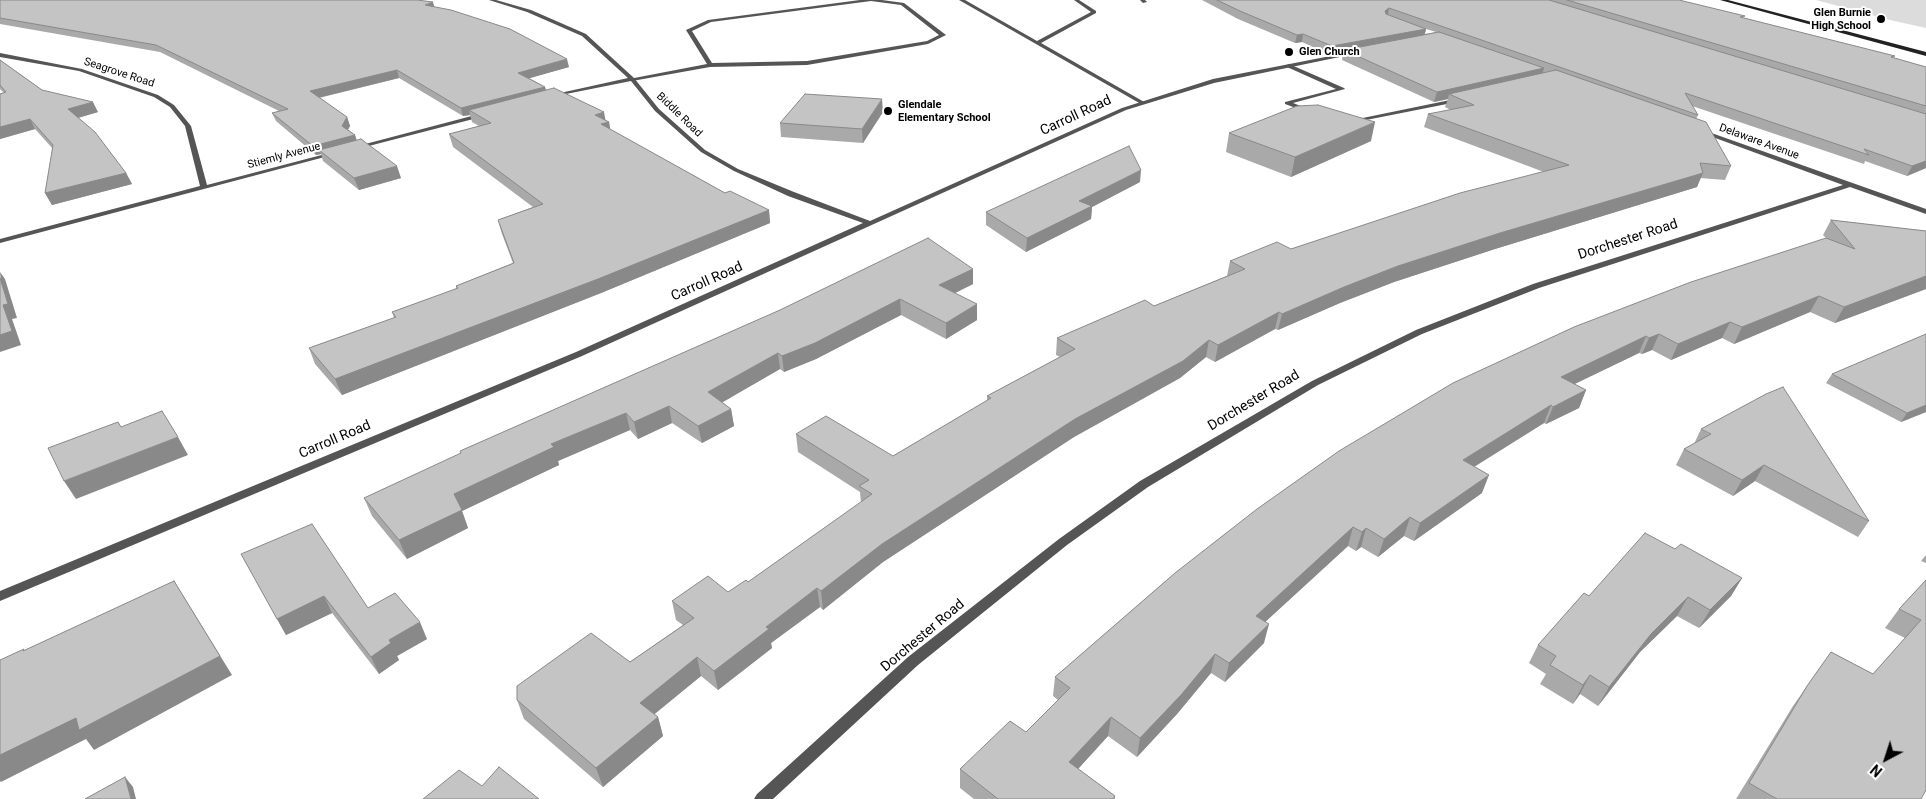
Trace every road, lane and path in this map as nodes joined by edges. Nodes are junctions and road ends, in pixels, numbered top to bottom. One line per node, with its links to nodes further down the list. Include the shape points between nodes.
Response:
1 (491, 0): 11 (street, Biddle Road, via 529,11 584,35)
2 (960, 0): 5 (street)
3 (1076, 0): 5 (street, via 1094,12)
4 (1722, 0): 7 (main road)
5 (1037, 43): 14 (street)
6 (1364, 52): 10 (street, Carroll Road)
7 (1926, 54)
8 (0, 55): 22 (street, Seagrove Road, via 80,70 156,96 172,106 188,126)
9 (710, 65): 9 (street, via 807,63 928,42 943,35 902,4 871,0 710,22 689,30); 11 (street)
10 (1289, 66): 14 (street, Carroll Road, via 1213,81); 16 (street, via 1342,89 1287,102)
11 (632, 79): 12 (street); 24 (street, Biddle Road, via 657,110 703,151 736,170 791,194)
12 (550, 97)
13 (1468, 98): 17 (street)
14 (1143, 103): 24 (street, Carroll Road)
15 (492, 112): 19 (street)
16 (1314, 113)
17 (1341, 123)
18 (1693, 128): 21 (street, Delaware Avenue)
19 (348, 150)
20 (339, 152): 22 (street, Stiemly Avenue)
21 (1850, 185): 23 (street, Delaware Avenue); 27 (street, Dorchester Road, via 1536,286 1419,332 1315,383 1144,484 1062,542 913,661)
22 (204, 187): 25 (street, Stiemly Avenue)
23 (1926, 212)
24 (869, 223): 26 (street, Carroll Road, via 579,354)
25 (0, 242)
26 (0, 596)
27 (762, 799)

